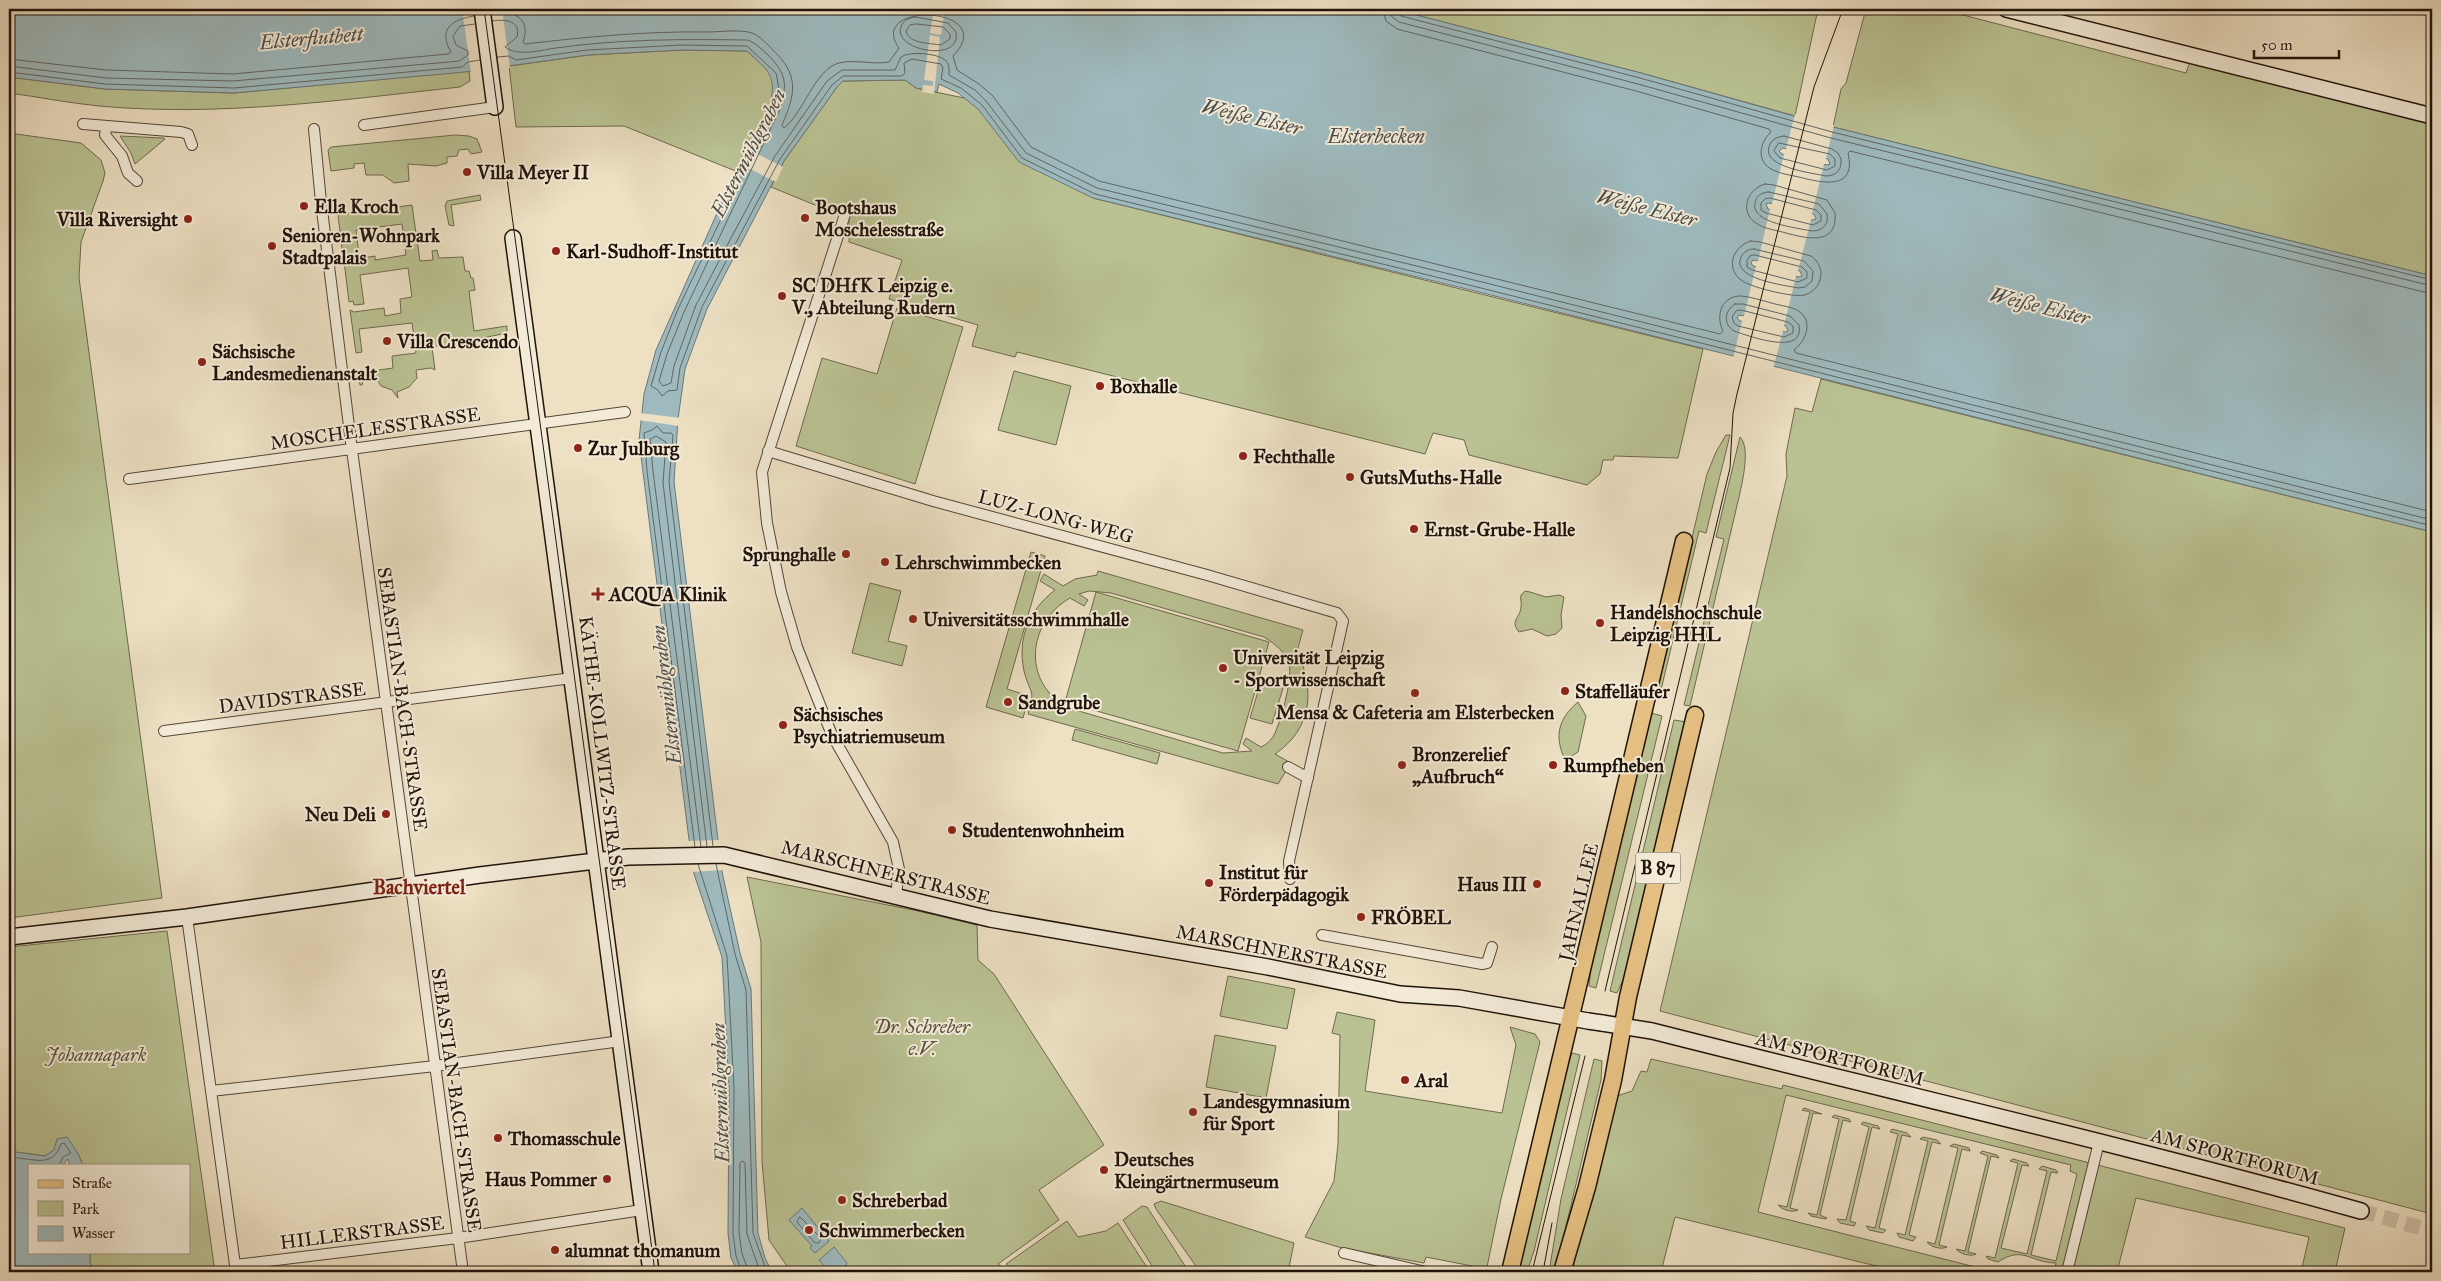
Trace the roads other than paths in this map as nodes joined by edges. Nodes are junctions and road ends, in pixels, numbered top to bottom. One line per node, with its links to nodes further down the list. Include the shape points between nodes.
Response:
1 (482, 9): 3 (main road)
2 (2006, 9): 4 (main road)
3 (495, 108): 6 (street)
4 (2432, 116)
5 (83, 124): 7 (street)
6 (364, 125)
7 (106, 127): 9 (street, via 180,132 188,134); 10 (street, via 105,135 122,156 128,173)
8 (314, 130): 15 (street, SEBASTIAN-BACH-STRASSE)
9 (192, 144)
10 (137, 181)
11 (846, 211): 16 (street)
12 (513, 238): 14 (main road, KÄTHE-KOLLWITZ-STRASSE)
13 (625, 412): 14 (street, MOSCHELESSTRASSE)
14 (538, 423): 15 (street, MOSCHELESSTRASSE); 19 (main road, KÄTHE-KOLLWITZ-STRASSE)
15 (352, 450): 17 (street, MOSCHELESSTRASSE); 20 (street, SEBASTIAN-BACH-STRASSE)
16 (768, 451): 24 (street, LUZ-LONG-WEG, via 933,502 1337,613 1343,621); 28 (street, via 762,472 767,523 783,601 797,647 832,735 893,842 899,869)
17 (128, 479)
18 (1684, 541): 33 (main road, JAHNALLEE / B 87)
19 (572, 678): 20 (street, DAVIDSTRASSE); 25 (main road, KÄTHE-KOLLWITZ-STRASSE)
20 (387, 703): 22 (street, DAVIDSTRASSE); 27 (street, SEBASTIAN-BACH-STRASSE)
21 (1694, 715): 34 (main road, B 87)
22 (164, 730)
23 (1288, 768): 24 (street)
24 (1308, 778): 26 (street, via 1289,861)
25 (596, 861): 27 (main road, MARSCHNERSTRASSE); 28 (main road, MARSCHNERSTRASSE, via 724,855); 35 (main road, KÄTHE-KOLLWITZ-STRASSE)
26 (1290, 879)
27 (410, 885): 29 (main road, MARSCHNERSTRASSE); 36 (street, SEBASTIAN-BACH-STRASSE)
28 (896, 896): 33 (main road, MARSCHNERSTRASSE, via 990,919 1400,994 1459,998)
29 (187, 917): 31 (main road, MARSCHNERSTRASSE); 37 (street)
30 (1322, 935): 32 (street, via 1482,964 1487,963)
31 (9, 937)
32 (1492, 948)
33 (1571, 1018): 34 (main road, AM SPORTFORUM); 47 (main road, JAHNALLEE / B 87)
34 (1623, 1027): 38 (main road, AM SPORTFORUM, via 1659,1033); 48 (main road, B 87, via 1613,1080)
35 (621, 1040): 36 (street); 39 (main road, KÄTHE-KOLLWITZ-STRASSE)
36 (435, 1066): 37 (street); 41 (street, SEBASTIAN-BACH-STRASSE)
37 (211, 1091): 43 (street)
38 (2099, 1142): 40 (main road, AM SPORTFORUM); 49 (street)
39 (642, 1210): 41 (street, HILLERSTRASSE); 45 (main road, KÄTHE-KOLLWITZ-STRASSE)
40 (2361, 1211)
41 (458, 1238): 43 (street, HILLERSTRASSE); 44 (street, SEBASTIAN-BACH-STRASSE)
42 (1344, 1253): 46 (street)
43 (236, 1269)
44 (463, 1272)
45 (651, 1272)
46 (1426, 1272)
47 (1510, 1272)
48 (1562, 1272)
49 (2067, 1272)

